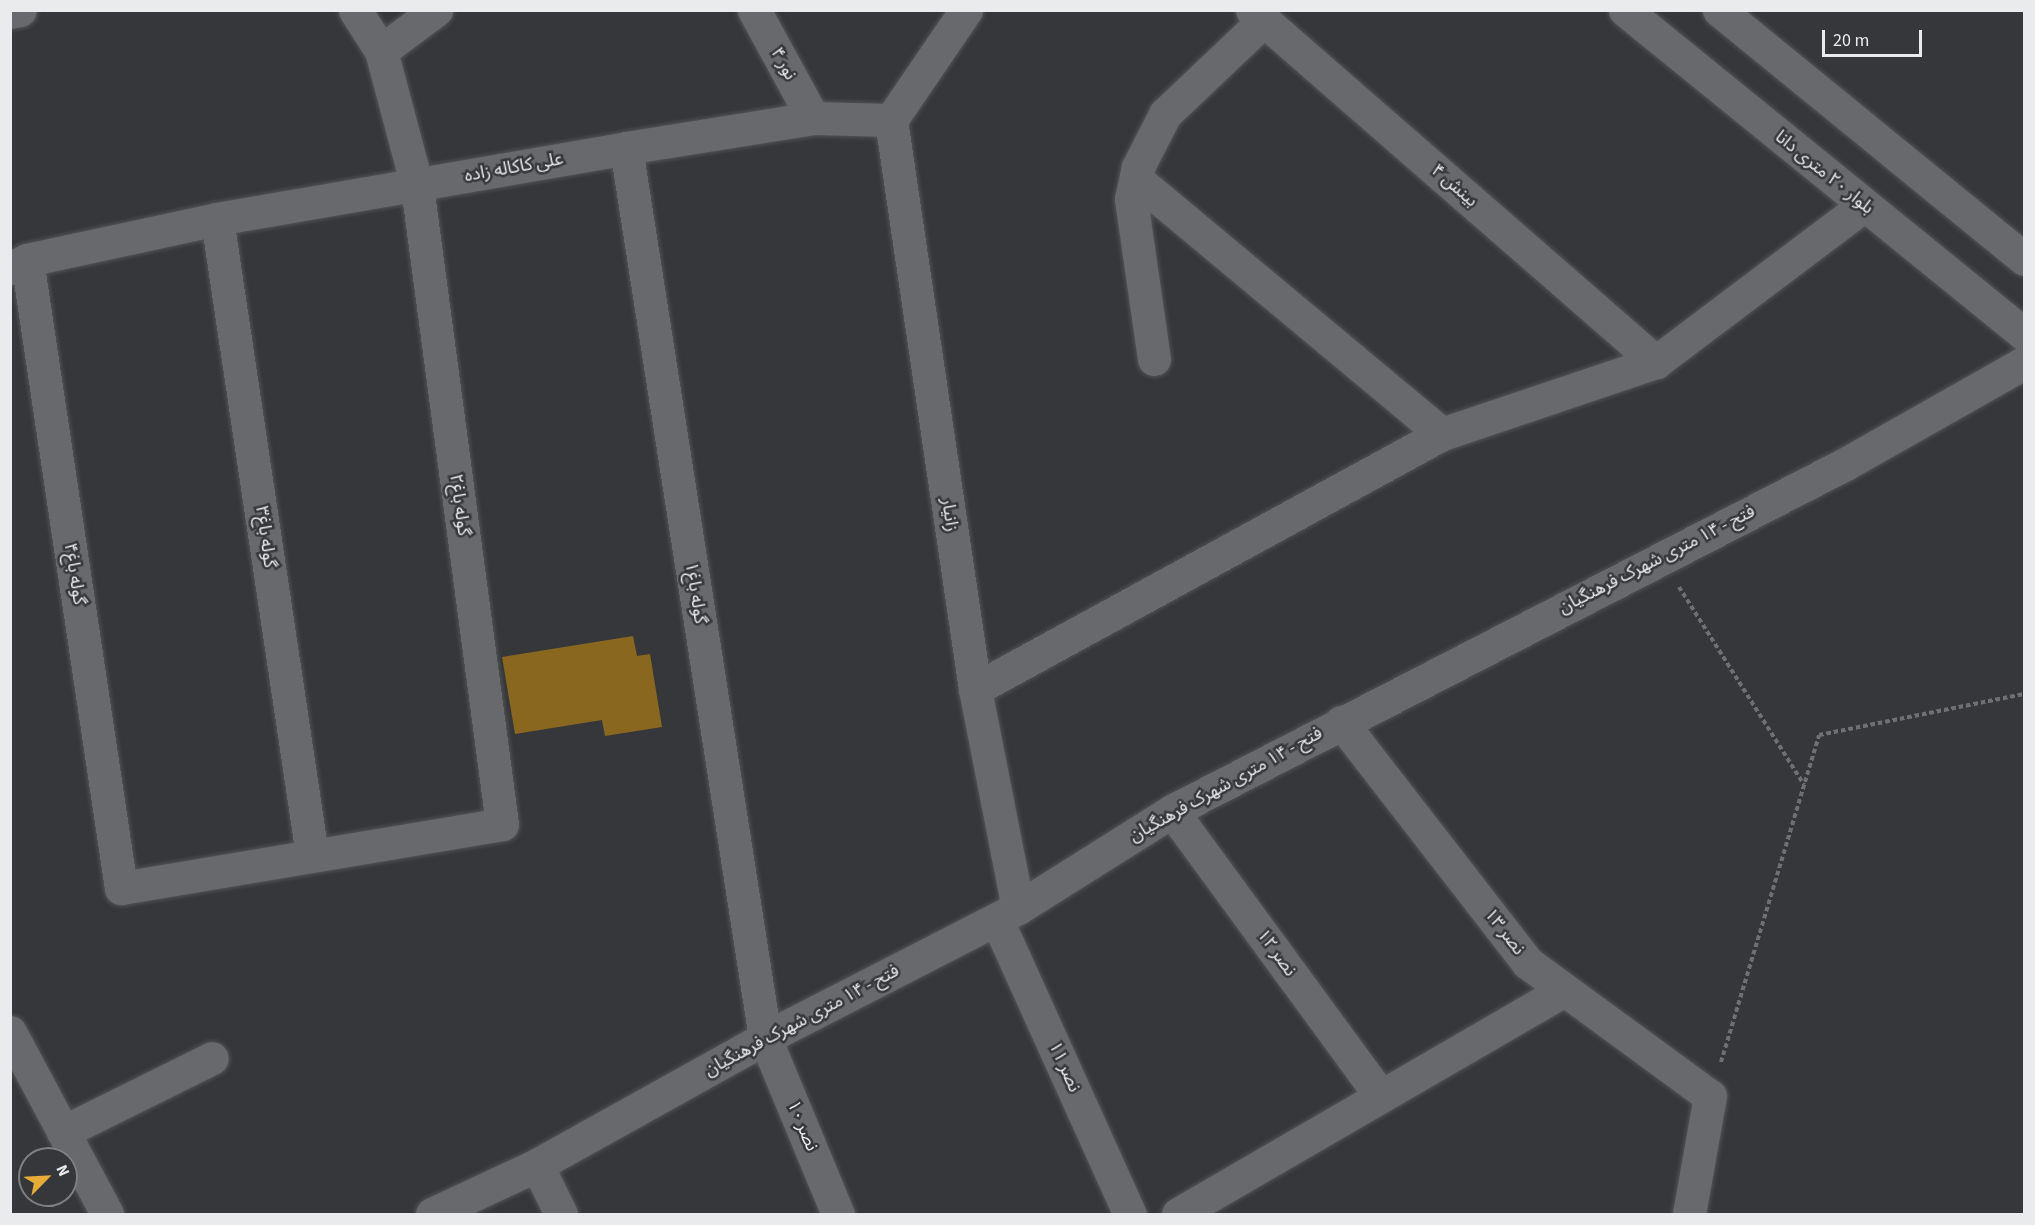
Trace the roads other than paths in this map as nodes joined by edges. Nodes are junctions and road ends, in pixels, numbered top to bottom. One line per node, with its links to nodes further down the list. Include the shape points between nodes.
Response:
1 (20, 10): 7 (street)
2 (355, 10): 10 (street, گوله باغ۲)
3 (436, 10): 10 (street)
4 (754, 10): 11 (street, نور ۴)
5 (966, 10): 12 (street)
6 (1625, 10): 16 (street, بلوار ۲۰ متری دانا)
7 (10, 12)
8 (1725, 12): 18 (street)
9 (1258, 15): 14 (street, via 1165,114 1138,167); 22 (street, بینش ۴)
10 (381, 51): 15 (street, گوله باغ۲)
11 (813, 118): 12 (street, علی کاکاله زاده); 13 (street, علی کاکاله زاده)
12 (891, 120): 25 (street, زانیار)
13 (626, 148): 15 (street, علی کاکاله زاده); 32 (street, گوله باغ۱)
14 (1136, 179): 21 (street, via 1131,199); 24 (street)
15 (417, 186): 17 (street, علی کاکاله زاده); 28 (street, گوله باغ۲, via 502,824)
16 (1864, 205): 20 (street, بلوار ۲۰ متری دانا); 22 (street)
17 (218, 219): 19 (street, علی کاکاله زاده); 28 (street, گوله باغ۳)
18 (2025, 259)
19 (19, 264): 28 (street, گوله باغ۴, via 121,888)
20 (2025, 334)
21 (1154, 359)
22 (1656, 362): 24 (street)
23 (2025, 363): 26 (street, فتح - ۱۴ متری شهرک فرهنگیان, via 1847,463)
24 (1442, 434): 25 (street)
25 (975, 689): 29 (street, زانیار)
26 (1341, 722): 27 (street, فتح - ۱۴ متری شهرک فرهنگیان); 30 (street, نصر ۱۳, via 1528,963)
27 (1172, 811): 29 (street, فتح - ۱۴ متری شهرک فرهنگیان); 34 (street, نصر ۱۲)
28 (312, 855)
29 (1008, 914): 32 (street, فتح - ۱۴ متری شهرک فرهنگیان); 41 (street, نصر ۱۱)
30 (1564, 990): 34 (street); 43 (street, نصر ۱۳, via 1710,1096)
31 (10, 1032): 35 (street)
32 (765, 1038): 36 (street, فتح - ۱۴ متری شهرک فرهنگیان); 40 (street, نصر ۱۰)
33 (212, 1058): 35 (street)
34 (1380, 1095): 42 (street)
35 (63, 1132): 37 (street)
36 (537, 1165): 38 (street, فتح - ۱۴ متری شهرک فرهنگیان); 39 (street)
37 (107, 1215)
38 (432, 1215)
39 (561, 1215)
40 (838, 1215)
41 (1130, 1215)
42 (1178, 1215)
43 (1689, 1215)

